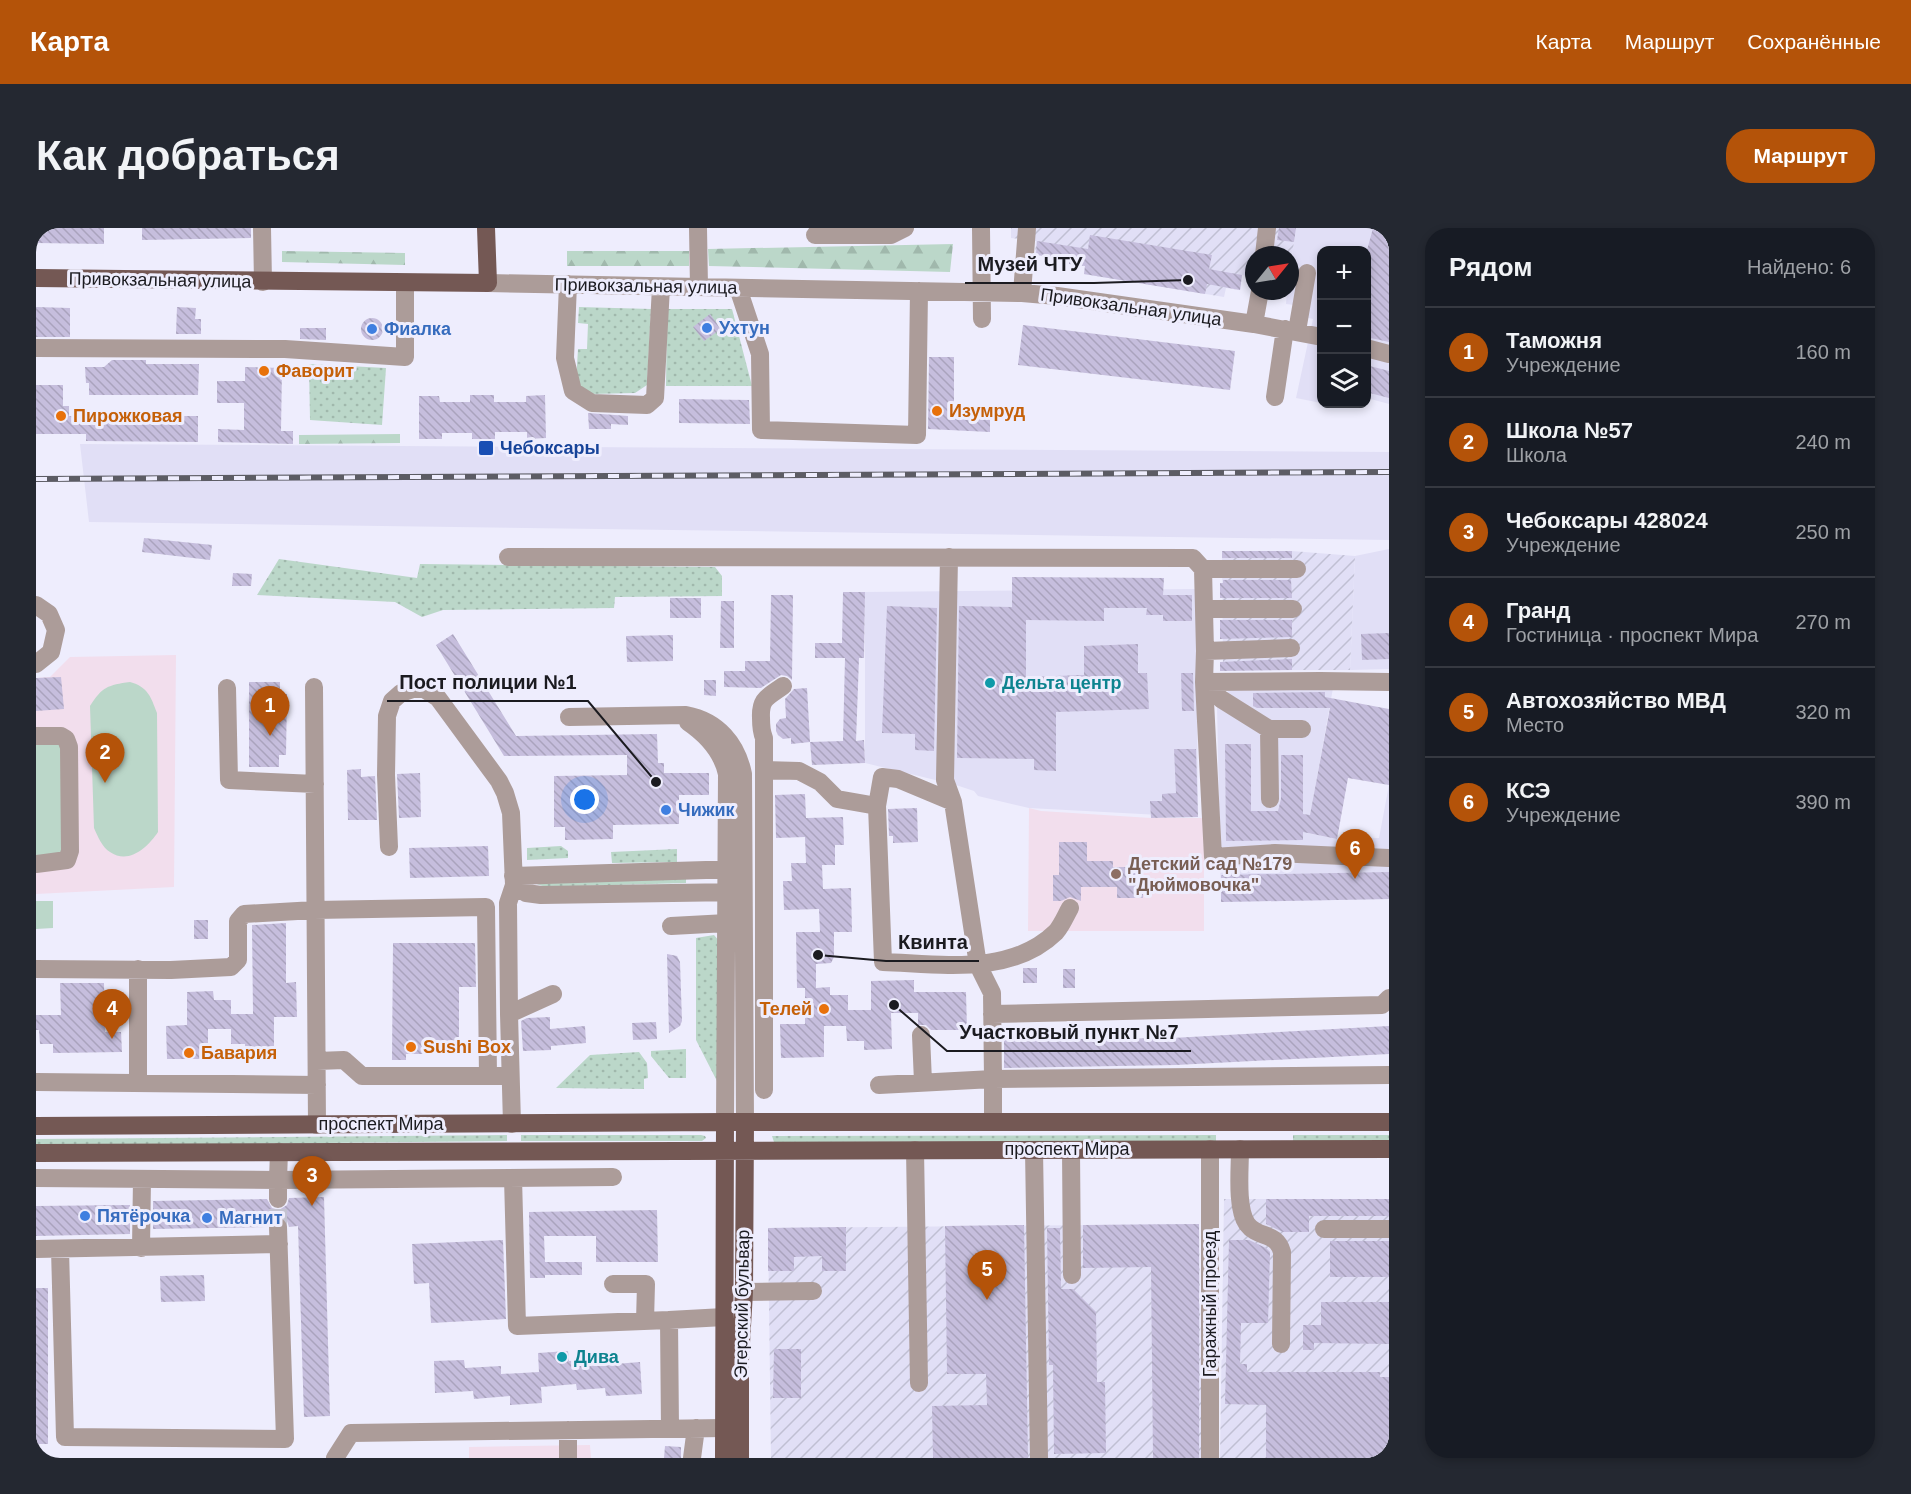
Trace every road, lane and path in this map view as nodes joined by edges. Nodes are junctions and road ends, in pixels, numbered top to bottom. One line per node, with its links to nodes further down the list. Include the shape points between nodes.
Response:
1 (262, 228): 12 (street)
2 (486, 228): 14 (main road)
3 (698, 228): 17 (street)
4 (905, 228): 8 (street, via 891,235)
5 (981, 228): 20 (street)
6 (1027, 228): 21 (street)
7 (1267, 228): 9 (street)
8 (815, 236)
9 (1265, 246)
10 (1307, 273): 25 (street)
11 (36, 278): 12 (main road, Привокзальная улица)
12 (263, 282): 13 (main road, Привокзальная улица)
13 (405, 283): 14 (main road, Привокзальная улица); 27 (street, via 405,357 285,349)
14 (488, 283): 15 (street, Привокзальная улица)
15 (568, 284): 16 (street, Привокзальная улица); 16 (street, via 566,358 573,391 592,403 647,405 655,398)
16 (661, 287): 17 (street, Привокзальная улица)
17 (699, 287): 18 (street, Привокзальная улица)
18 (738, 288): 19 (street, Привокзальная улица); 19 (street, via 760,354 762,430 917,435)
19 (919, 291): 20 (street, Привокзальная улица)
20 (981, 291): 21 (street, Привокзальная улица); 23 (street)
21 (1022, 293): 24 (street, Привокзальная улица)
22 (1258, 300): 24 (street)
23 (982, 319)
24 (1254, 324): 25 (street, Привокзальная улица)
25 (1291, 330): 26 (street, Привокзальная улица); 30 (street)
26 (1317, 336)
27 (36, 348)
28 (1371, 349): 29 (street)
29 (1389, 354)
30 (1275, 397)
31 (508, 557): 32 (street)
32 (950, 557): 33 (street, via 1193,558); 53 (street, via 945,780)
33 (1203, 569): 34 (street); 36 (street)
34 (1297, 569)
35 (36, 605): 40 (street, via 49,614 56,630 51,652)
36 (1204, 609): 37 (street); 39 (street)
37 (1293, 609)
38 (1291, 648): 39 (street)
39 (1206, 651): 41 (street)
40 (36, 664)
41 (1204, 682): 42 (street); 47 (street, via 1221,699); 56 (street, via 1213,856 1275,853)
42 (1389, 682)
43 (314, 687): 51 (street)
44 (783, 687): 50 (street, via 760,705)
45 (227, 688): 51 (street, via 229,780)
46 (569, 717): 58 (street, via 693,716 722,732 733,745 743,774)
47 (1269, 729): 48 (street); 52 (street)
48 (1302, 729)
49 (36, 736): 57 (street, via 61,736 69,747 70,840 67,860)
50 (764, 770): 54 (street, via 799,771 820,782 837,799); 83 (street)
51 (315, 784): 62 (street)
52 (1270, 799)
53 (953, 802): 54 (street, via 898,779 882,777); 65 (street)
54 (876, 806): 65 (street, via 883,962)
55 (389, 847): 59 (street, via 387,716 392,701 401,693 424,689 438,698 505,793 511,813)
56 (1389, 858)
57 (36, 864)
58 (735, 869): 59 (street); 60 (street)
59 (513, 880): 60 (street, via 526,893 541,895); 70 (street, via 508,903)
60 (735, 892): 63 (street); 86 (street)
61 (1070, 908): 65 (street, via 1057,930 1033,950 1018,957)
62 (315, 910): 67 (street, via 244,914 238,921 238,960 231,967); 73 (street); 75 (street, via 486,907)
63 (727, 923): 64 (street); 85 (street)
64 (671, 926)
65 (978, 964): 71 (street, via 992,993)
66 (36, 969): 67 (street)
67 (138, 969): 79 (street)
68 (553, 994): 70 (street)
69 (1389, 998): 71 (street, via 1382,1005)
70 (509, 1014): 76 (street)
71 (992, 1014): 77 (street)
72 (921, 1035): 80 (street)
73 (317, 1061): 75 (street, via 344,1060 362,1076); 81 (street)
74 (1389, 1075): 77 (street)
75 (488, 1076): 76 (street)
76 (510, 1076): 91 (street)
77 (993, 1078): 80 (street); 87 (street)
78 (36, 1082): 79 (street)
79 (138, 1082): 81 (street)
80 (923, 1082): 82 (street)
81 (317, 1085): 92 (street)
82 (879, 1085)
83 (764, 1090)
84 (1389, 1112): 89 (street)
85 (725, 1122): 86 (main road, проспект Мира); 91 (main road, проспект Мира); 97 (main road, Эгерский бульвар)
86 (745, 1122): 87 (main road, проспект Мира); 98 (main road, Эгерский бульвар)
87 (993, 1122): 88 (main road, проспект Мира)
88 (1240, 1122): 89 (main road, проспект Мира); 95 (main road)
89 (1365, 1122): 90 (main road, проспект Мира)
90 (1389, 1122)
91 (512, 1124): 92 (main road, проспект Мира); 102 (main road)
92 (317, 1125): 93 (main road, проспект Мира)
93 (36, 1126)
94 (1210, 1149): 95 (main road, проспект Мира); 101 (main road, проспект Мира); 136 (street, Гаражный проезд)
95 (1240, 1149): 96 (main road, проспект Мира); 124 (street, via 1243,1215 1255,1231 1280,1243 1282,1252)
96 (1389, 1149)
97 (724, 1150): 98 (main road, проспект Мира); 102 (main road, проспект Мира); 119 (main road, Эгерский бульвар)
98 (745, 1150): 99 (main road, проспект Мира); 120 (main road, Эгерский бульвар)
99 (915, 1150): 100 (main road, проспект Мира); 125 (street)
100 (1034, 1150): 101 (main road, проспект Мира); 135 (street)
101 (1071, 1150): 116 (street)
102 (512, 1151): 103 (main road, проспект Мира)
103 (279, 1152): 104 (main road, проспект Мира); 109 (street)
104 (36, 1153)
105 (36, 1178): 108 (street)
106 (513, 1178): 107 (street); 109 (street); 123 (street, via 517,1326)
107 (613, 1178)
108 (142, 1179): 109 (street); 113 (street)
109 (278, 1180): 110 (street)
110 (278, 1199)
111 (1389, 1228): 112 (street)
112 (1324, 1229)
113 (141, 1248): 115 (street); 115 (street, via 278,1236 285,1439 65,1437)
114 (36, 1249): 115 (street)
115 (60, 1249)
116 (1072, 1275)
117 (613, 1284): 123 (street, via 646,1284)
118 (813, 1291): 120 (street)
119 (724, 1292): 120 (main road); 121 (main road, Эгерский бульвар)
120 (744, 1292): 127 (main road, Эгерский бульвар)
121 (724, 1317): 122 (street); 127 (main road, Эгерский бульвар)
122 (669, 1320): 123 (street); 128 (street)
123 (645, 1321)
124 (1281, 1344)
125 (919, 1383)
126 (696, 1428): 127 (street); 128 (street); 132 (street)
127 (732, 1428): 133 (main road, Эгерский бульвар); 134 (main road, Эгерский бульвар)
128 (670, 1429): 129 (street)
129 (568, 1430): 130 (street, via 351,1433); 131 (street)
130 (335, 1458)
131 (568, 1458)
132 (692, 1458)
133 (724, 1458)
134 (740, 1458)
135 (1039, 1458)
136 (1210, 1458)

